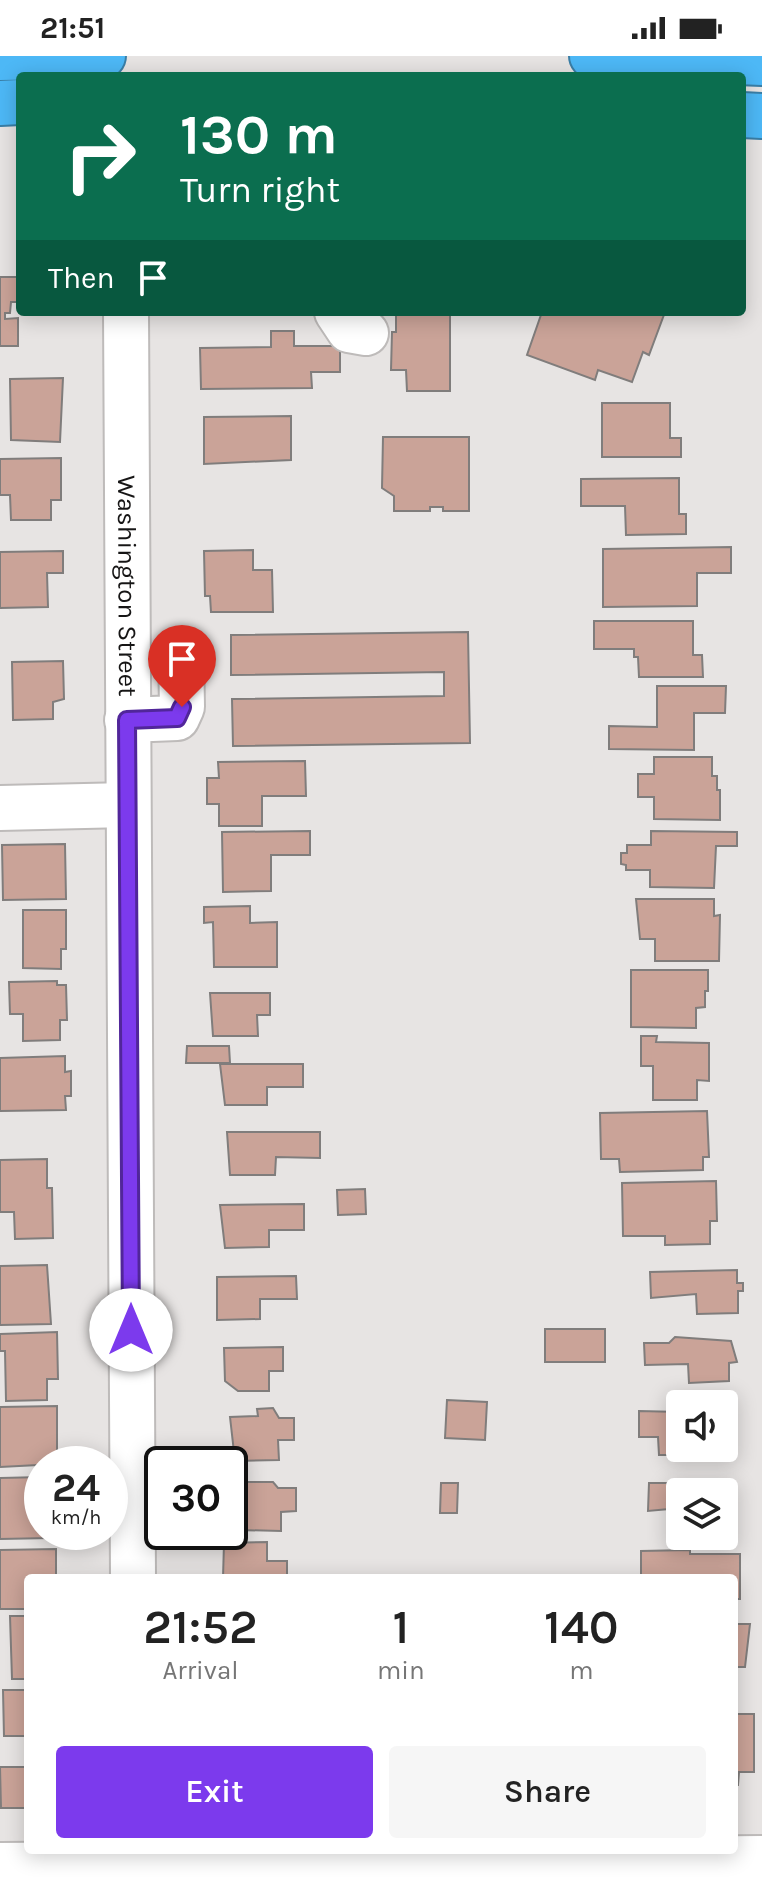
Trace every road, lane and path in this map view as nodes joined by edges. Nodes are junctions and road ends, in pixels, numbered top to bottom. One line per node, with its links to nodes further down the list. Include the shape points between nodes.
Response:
1 (103, 56): 3 (highway)
2 (592, 56): 4 (highway)
3 (0, 58)
4 (762, 63)
5 (126, 316): 7 (street, Washington Street)
6 (181, 651): 7 (street, via 182,707 177,718)
7 (127, 720): 8 (street, Washington Street)
8 (127, 805): 9 (street); 10 (street, Washington Street)
9 (0, 808)
10 (133, 1574)
11 (762, 1858): 12 (street)
12 (136, 1864): 13 (street)
13 (0, 1865)

